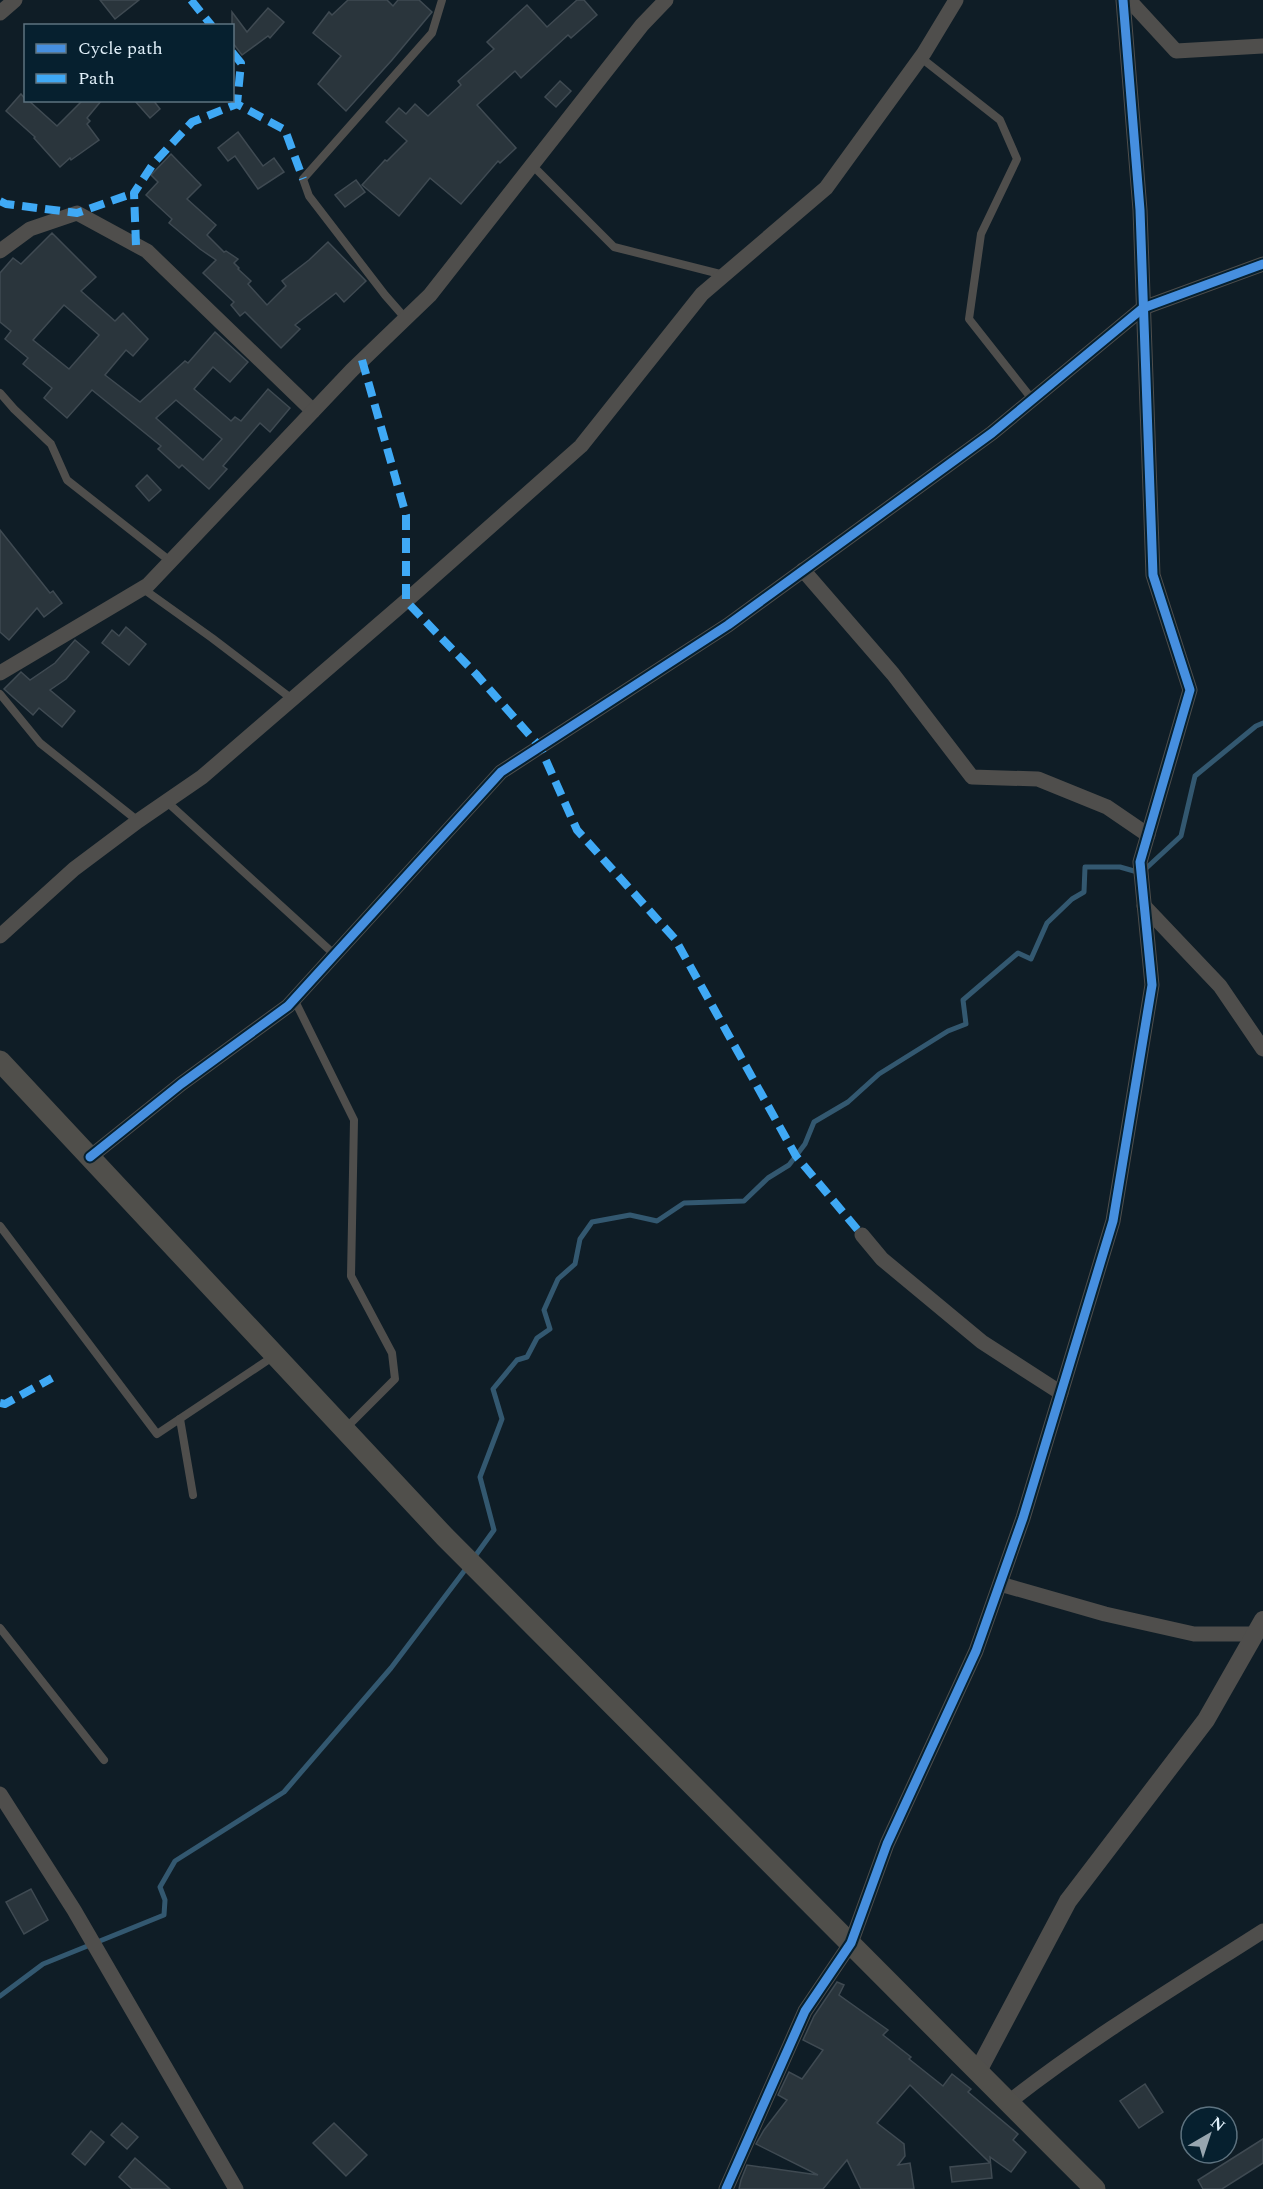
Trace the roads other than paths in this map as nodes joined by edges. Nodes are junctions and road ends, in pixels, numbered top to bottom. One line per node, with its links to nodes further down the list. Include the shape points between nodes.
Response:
1 (15, 0): 7 (street)
2 (442, 0): 15 (lane, via 432,33 303,179 309,196)
3 (666, 0): 10 (street)
4 (956, 0): 9 (street)
5 (1123, 0): 14 (street, via 1140,210)
6 (1129, 0): 8 (street, via 1176,51)
7 (0, 13)
8 (1263, 46)
9 (920, 57): 13 (street, via 826,188); 17 (lane, via 1000,120 1017,159 981,234 969,320)
10 (532, 165): 13 (lane, via 614,247); 15 (street, via 430,295)
11 (0, 251): 18 (street, via 30,229 77,213 147,251)
12 (1263, 264): 14 (street)
13 (725, 275): 24 (street, via 702,294 581,446)
14 (1143, 308): 17 (street); 27 (street, via 1152,575 1190,690)
15 (406, 318): 18 (street)
16 (0, 393): 19 (lane, via 51,444 67,480)
17 (1032, 399): 20 (street, via 992,433)
18 (313, 411): 19 (street)
19 (170, 561): 21 (street)
20 (803, 570): 27 (street, via 893,674 972,777 1038,779 1107,807); 30 (street, via 728,625 501,772)
21 (142, 588): 22 (street); 24 (lane)
22 (0, 674)
23 (0, 694): 26 (lane, via 40,743)
24 (292, 699): 25 (street, via 202,777)
25 (166, 801): 26 (street); 30 (lane)
26 (138, 821): 29 (street, via 74,869)
27 (1148, 835): 28 (street, via 1140,862)
28 (1144, 906): 32 (street, via 1220,986); 38 (street, via 1152,985 1113,1221)
29 (0, 936)
30 (335, 955): 31 (street)
31 (294, 999): 34 (street); 40 (lane, via 354,1120 351,1276 392,1353 395,1379)
32 (1263, 1049)
33 (0, 1061): 34 (main road)
34 (90, 1158): 37 (main road)
35 (0, 1226): 39 (lane, via 157,1434)
36 (862, 1235): 38 (street, via 882,1259 982,1342)
37 (276, 1355): 39 (lane); 40 (main road)
38 (1061, 1393): 42 (street)
39 (180, 1419): 41 (lane)
40 (345, 1429): 48 (main road, via 445,1537)
41 (193, 1495)
42 (1000, 1584): 43 (street, via 1194,1634); 48 (street, via 976,1651 887,1844)
43 (1259, 1627): 49 (street, via 1206,1720 1068,1902)
44 (0, 1628): 45 (lane)
45 (104, 1760)
46 (0, 1794): 51 (street, via 74,1910)
47 (1263, 1931): 50 (street)
48 (851, 1943): 49 (main road); 52 (street, via 805,2011)
49 (978, 2071): 50 (main road)
50 (1009, 2102): 53 (main road)
51 (236, 2189)
52 (726, 2189)
53 (1090, 2189)

